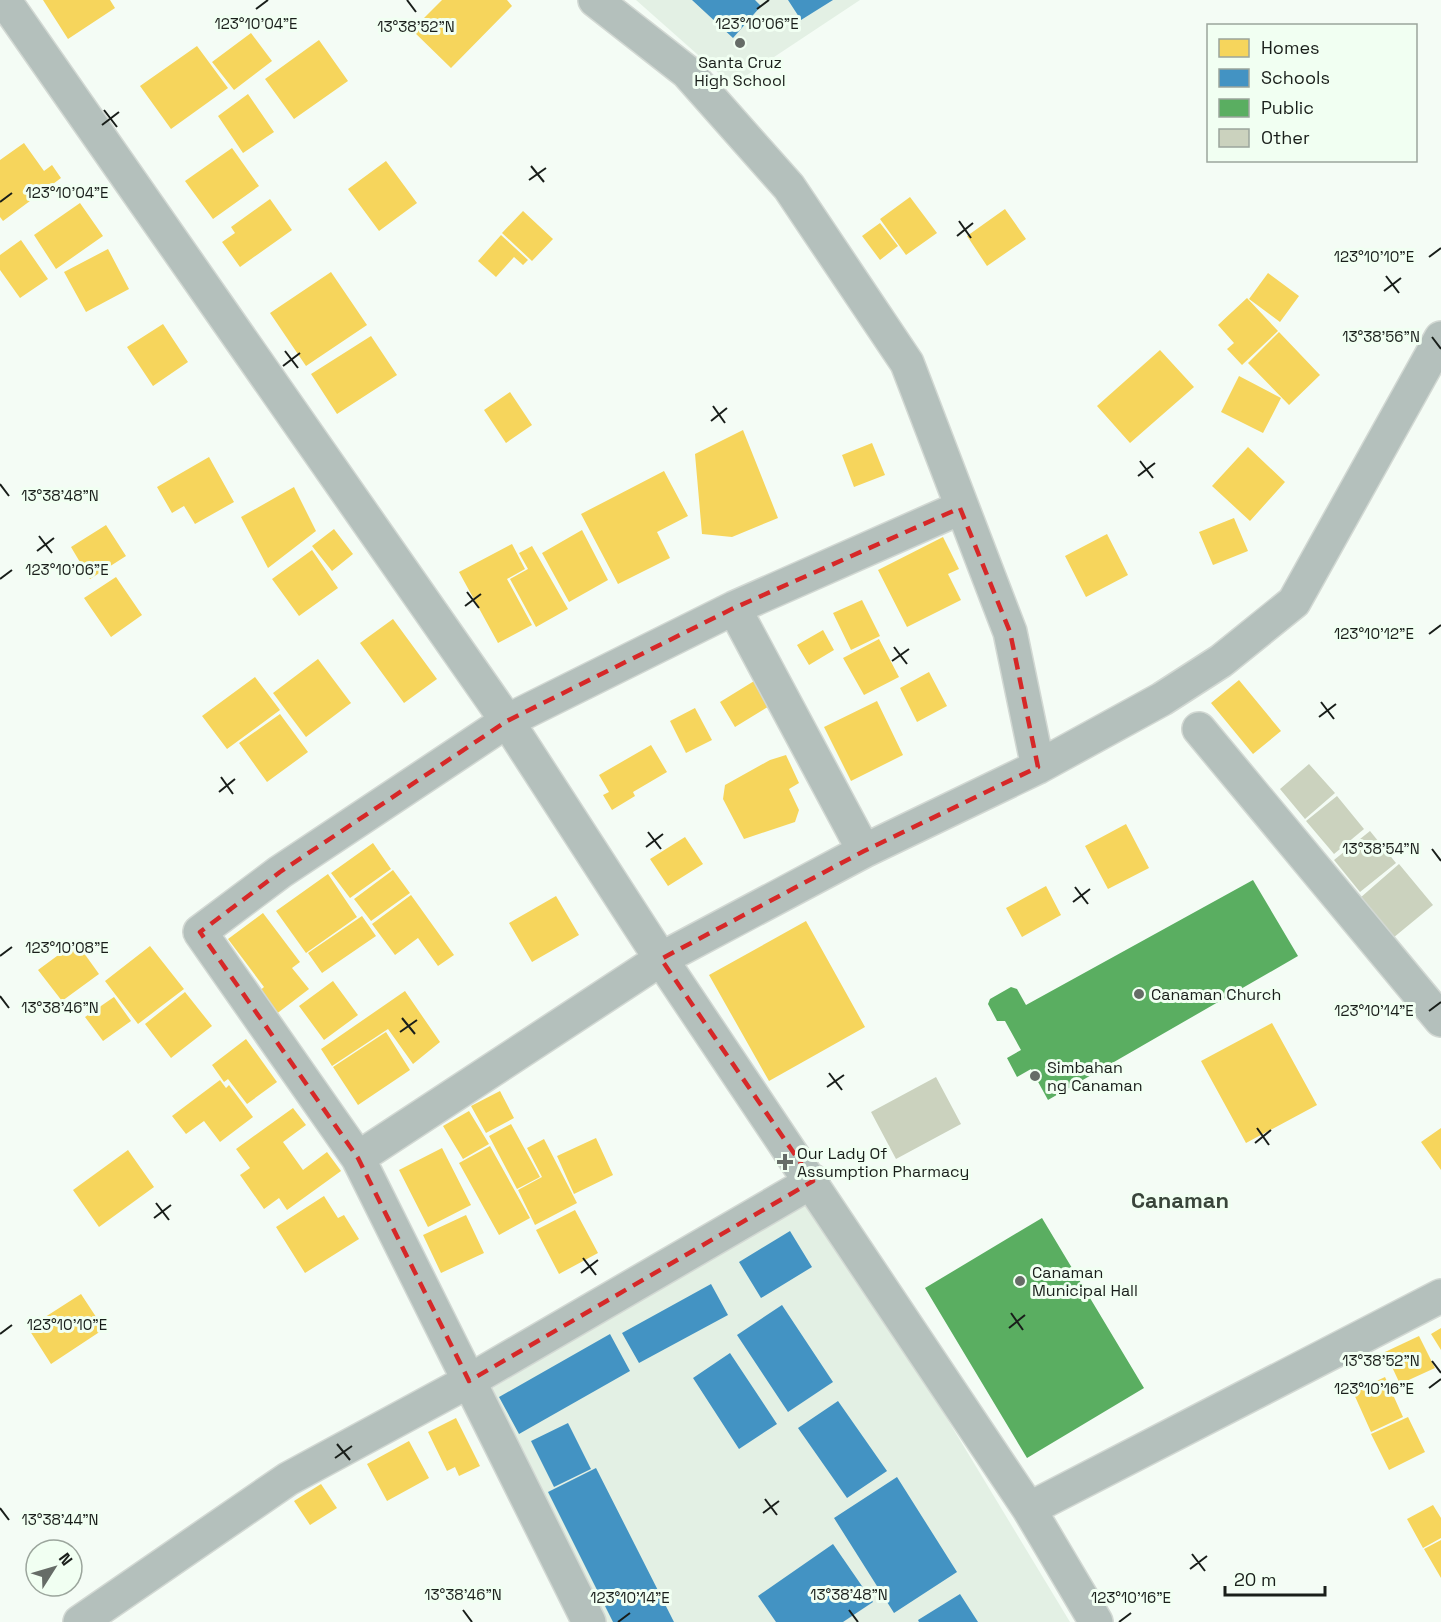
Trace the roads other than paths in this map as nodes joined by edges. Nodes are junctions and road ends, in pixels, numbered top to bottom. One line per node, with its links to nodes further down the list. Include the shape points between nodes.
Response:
1 (4, 0): 6 (street)
2 (595, 0): 4 (street, via 687,72 789,188 908,363)
3 (1441, 338): 8 (street, via 1294,602 1221,661 1170,694)
4 (960, 508): 5 (street); 8 (street, via 1010,632)
5 (734, 608): 6 (street); 9 (street)
6 (507, 721): 10 (street); 12 (street, via 280,872 200,932)
7 (1199, 729): 11 (street)
8 (1038, 767): 9 (street)
9 (864, 851): 10 (street)
10 (661, 959): 12 (street); 13 (street)
11 (1441, 1020)
12 (358, 1158): 15 (street)
13 (813, 1181): 15 (street); 16 (street)
14 (1441, 1296): 16 (street)
15 (469, 1381): 17 (street, via 288,1479); 18 (street)
16 (1029, 1509): 19 (street)
17 (80, 1622)
18 (589, 1622)
19 (1096, 1622)

